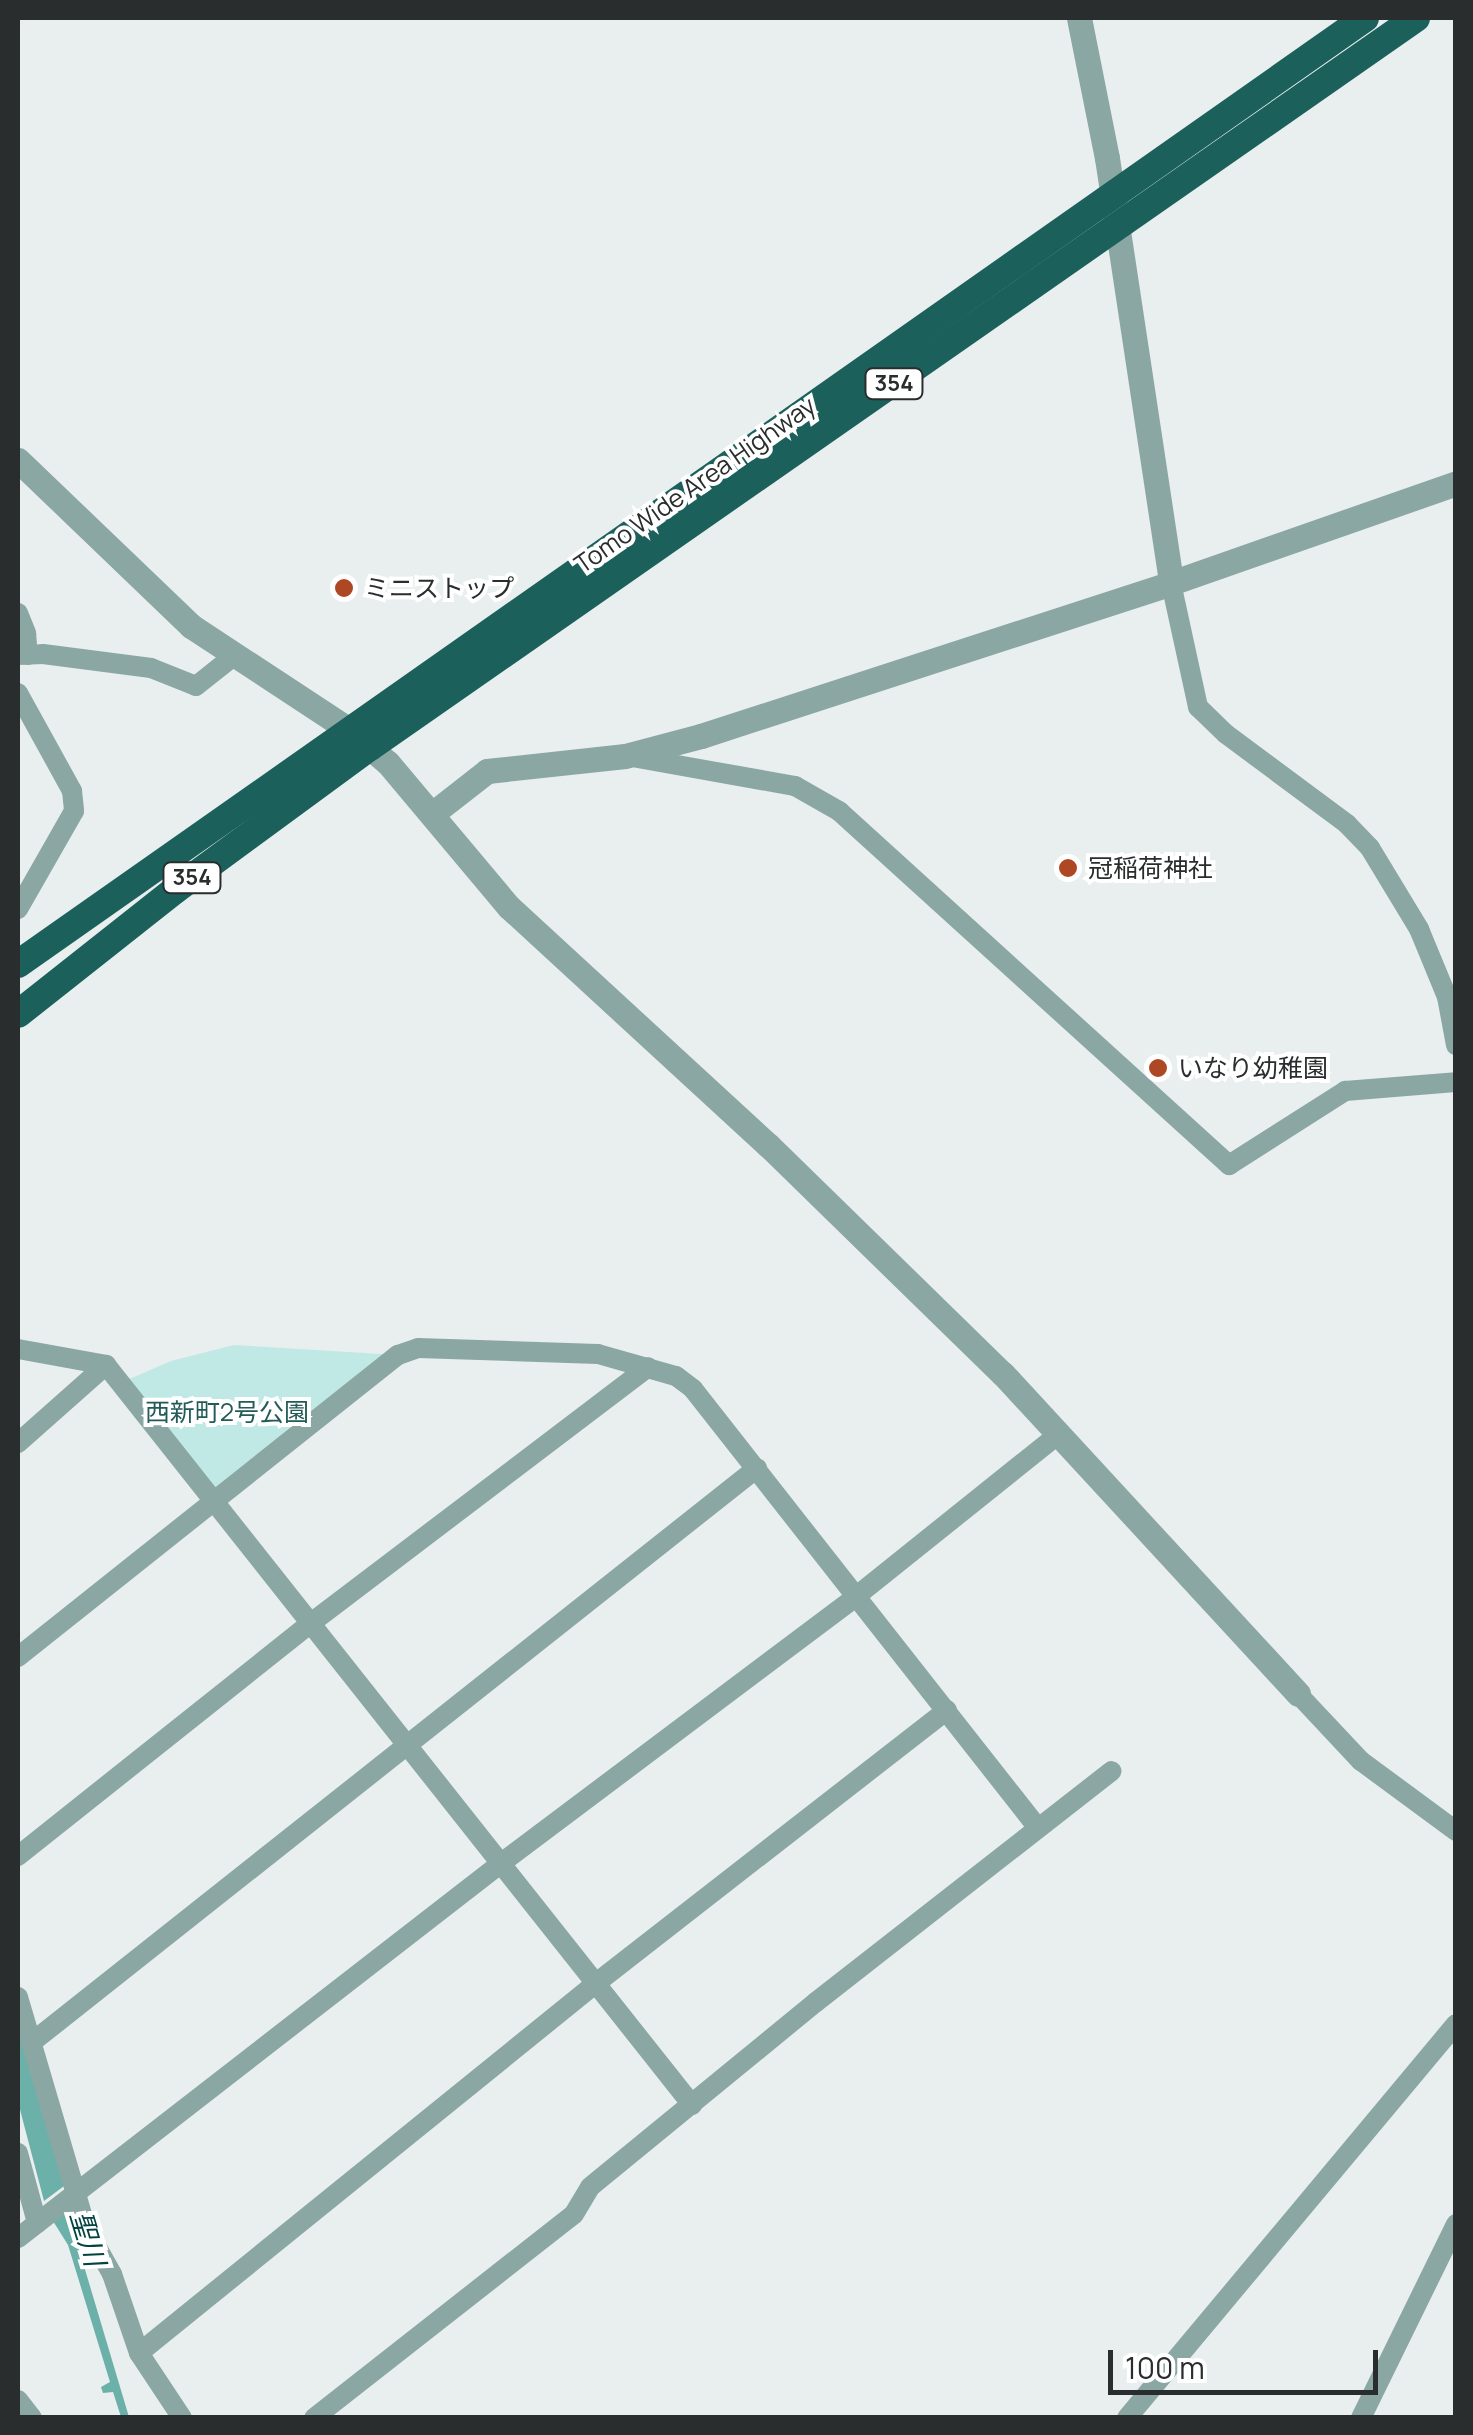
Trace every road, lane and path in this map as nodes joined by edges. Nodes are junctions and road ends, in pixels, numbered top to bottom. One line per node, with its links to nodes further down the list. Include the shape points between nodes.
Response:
1 (1079, 18): 4 (street)
2 (1365, 18): 4 (highway, Tomo Wide Area Highway / 354)
3 (1416, 18): 5 (highway, Tomo Wide Area Highway / 354)
4 (1113, 197): 5 (street); 13 (highway, Tomo Wide Area Highway / 354)
5 (1116, 228): 8 (street); 13 (highway, Tomo Wide Area Highway / 354)
6 (22, 473): 11 (street, via 191,626)
7 (1456, 483): 8 (street)
8 (1171, 583): 14 (street); 19 (street, via 1198,707 1370,848 1419,930 1447,997)
9 (18, 613): 10 (street, via 26,633)
10 (23, 655): 11 (street, via 151,668 196,686)
11 (235, 655): 13 (street)
12 (18, 693): 16 (street, via 72,790 74,811)
13 (359, 738): 15 (street); 17 (highway, Tomo Wide Area Highway / 354); 18 (highway, Tomo Wide Area Highway / 354)
14 (625, 756): 15 (street, via 487,772); 20 (street, via 795,786 840,810 1229,1165 1345,1091)
15 (432, 814): 24 (street, via 509,907 768,1145)
16 (18, 910)
17 (18, 964)
18 (18, 1014)
19 (1456, 1045)
20 (1456, 1082)
21 (18, 1349): 22 (street)
22 (106, 1365): 25 (street); 27 (street)
23 (648, 1366): 26 (street, via 693,1390); 27 (street, via 598,1354 418,1348 398,1355); 29 (street)
24 (1059, 1434): 28 (street); 31 (street)
25 (18, 1444)
26 (756, 1468): 28 (street); 33 (street)
27 (216, 1502): 29 (street); 30 (street)
28 (859, 1594): 32 (street); 38 (street)
29 (311, 1623): 33 (street); 37 (street)
30 (18, 1657)
31 (1298, 1694): 36 (street, via 1360,1761)
32 (946, 1710): 35 (street); 39 (street)
33 (409, 1746): 38 (street); 42 (street)
34 (1112, 1771): 35 (street)
35 (1038, 1828): 43 (street)
36 (1456, 1831)
37 (18, 1856)
38 (500, 1864): 39 (street); 45 (street)
39 (595, 1984): 43 (street); 49 (street)
40 (18, 1997): 42 (street)
41 (1456, 2024): 54 (street)
42 (31, 2043): 45 (street)
43 (692, 2105): 53 (street, via 590,2187 574,2214)
44 (18, 2152): 46 (street)
45 (73, 2194): 46 (street); 49 (street, via 112,2274)
46 (44, 2218): 48 (street)
47 (1456, 2224): 55 (street)
48 (18, 2238)
49 (138, 2353): 52 (street)
50 (18, 2400): 51 (street)
51 (32, 2418)
52 (182, 2418)
53 (314, 2418)
54 (1127, 2418)
55 (1361, 2418)

